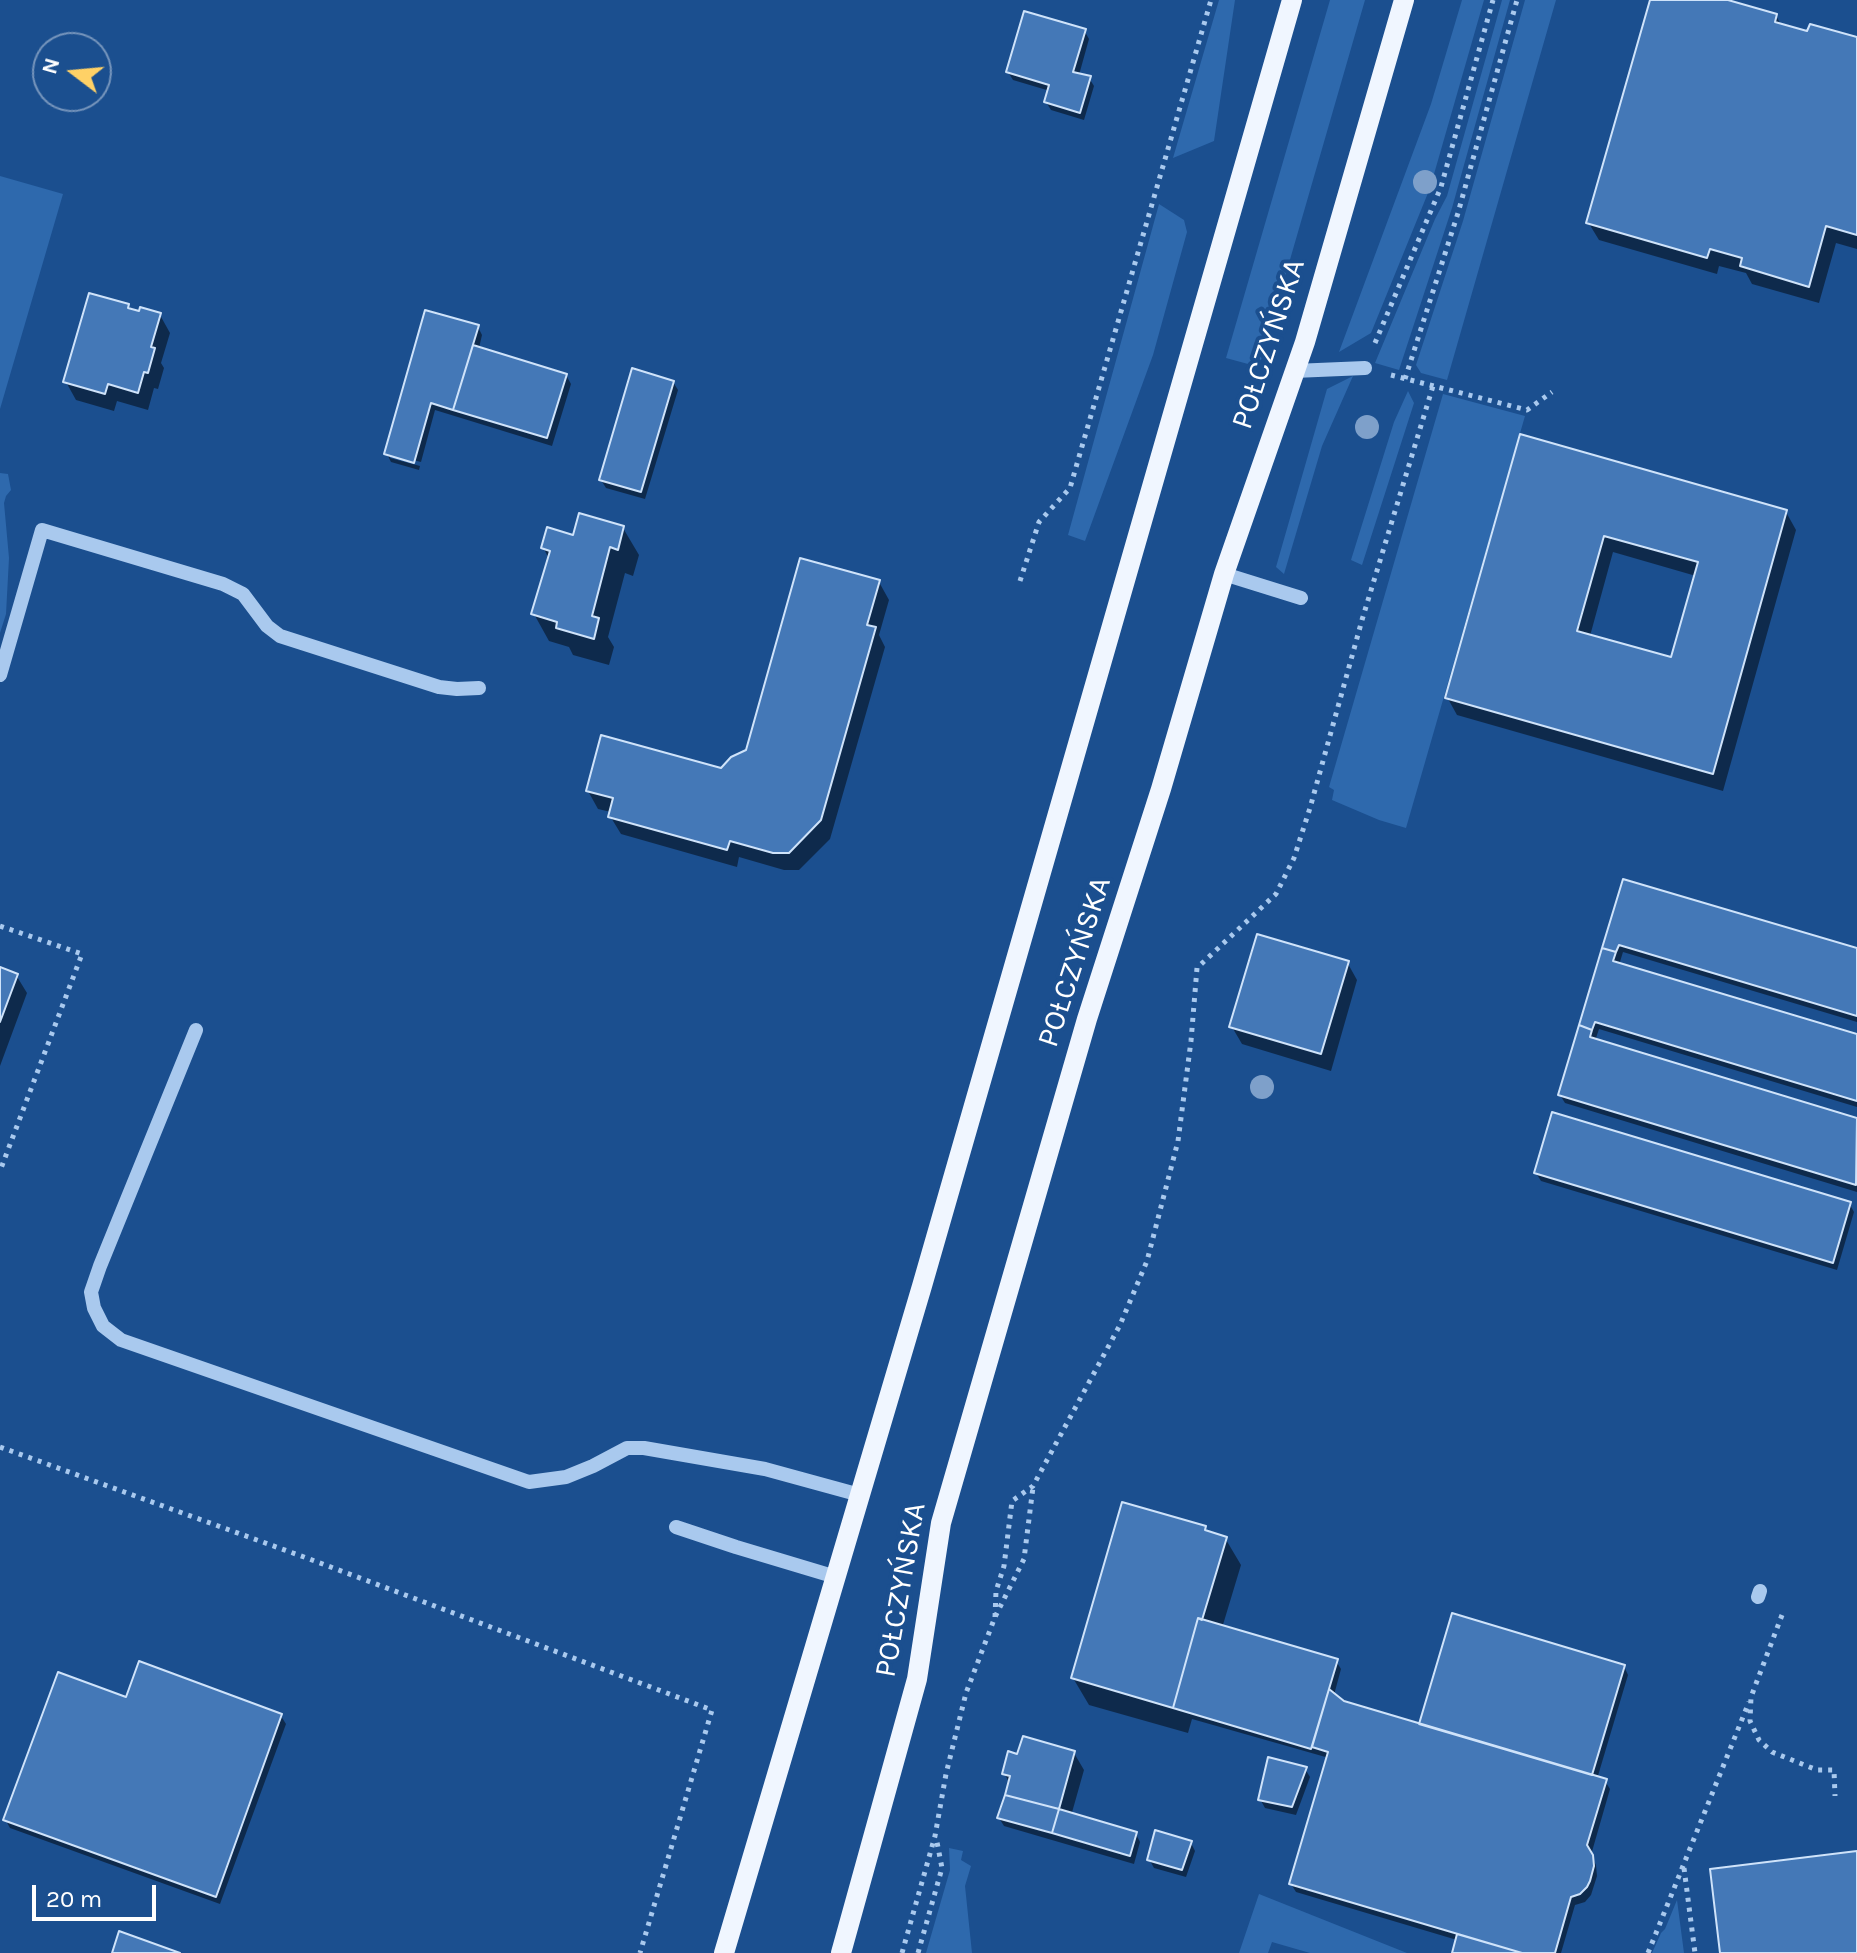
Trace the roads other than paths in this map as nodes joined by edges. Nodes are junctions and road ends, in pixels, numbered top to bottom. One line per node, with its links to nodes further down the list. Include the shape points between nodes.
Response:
1 (1292, 0): 10 (main road, POŁCZYŃSKA)
2 (1404, 0): 4 (main road, POŁCZYŃSKA)
3 (1368, 362): 4 (lane)
4 (1294, 371): 5 (main road, POŁCZYŃSKA)
5 (1224, 574): 6 (lane); 14 (main road, POŁCZYŃSKA, via 1087,1019 941,1523 917,1679)
6 (1301, 598)
7 (0, 675): 8 (lane, via 42,530 223,584 243,594 280,636 439,687)
8 (479, 688)
9 (196, 1030): 10 (lane, via 91,1292 103,1326 121,1340 529,1482 566,1477 627,1448 644,1448 765,1469)
10 (860, 1495): 12 (main road, POŁCZYŃSKA)
11 (676, 1527): 12 (lane)
12 (836, 1577): 13 (main road, POŁCZYŃSKA)
13 (724, 1953)
14 (841, 1953)

